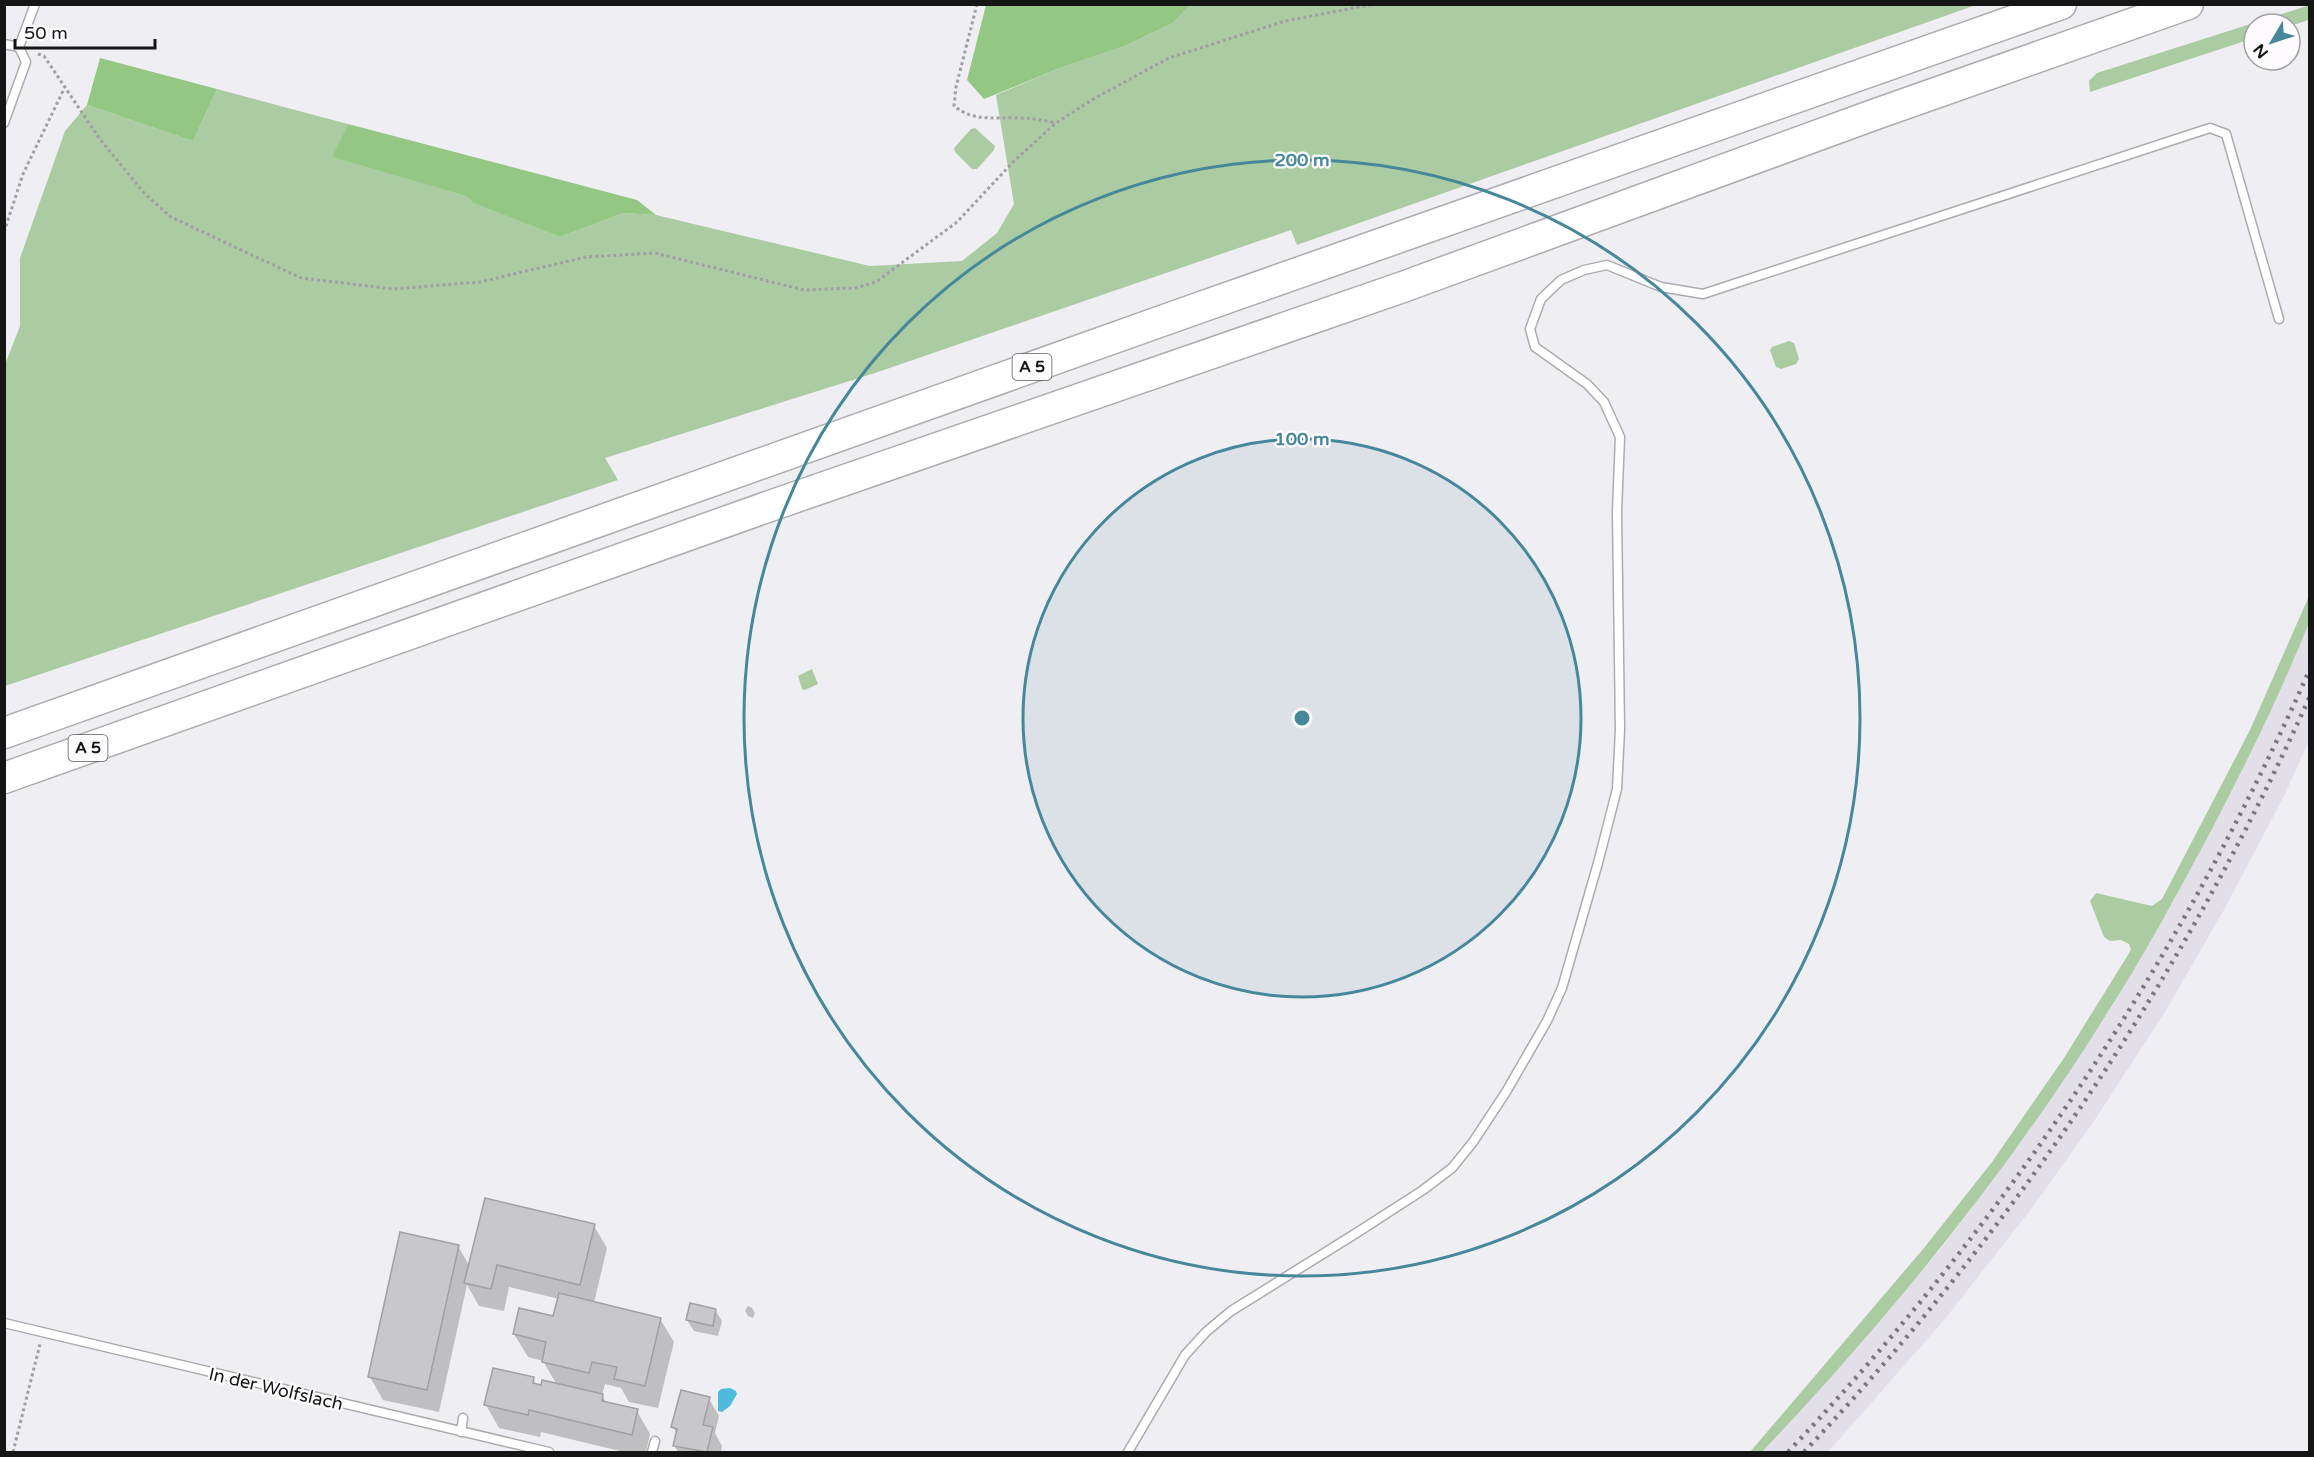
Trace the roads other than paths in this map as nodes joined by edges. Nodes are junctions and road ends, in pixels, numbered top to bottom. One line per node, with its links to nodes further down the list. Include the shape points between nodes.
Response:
1 (35, 4): 5 (lane)
2 (2061, 4): 8 (highway, A 5)
3 (2188, 4): 9 (highway, A 5, via 1400,288)
4 (4, 44): 5 (lane)
5 (19, 47): 6 (lane, via 26,62)
6 (4, 123)
7 (2279, 319): 16 (lane, via 2226,134 2210,128 1703,294 1661,287 1607,265 1562,280 1541,299 1530,329 1535,347 1587,384 1604,402 1620,438 1617,789 1562,988 1506,1092 1452,1168 1231,1311 1206,1332 1185,1355)
8 (4, 733)
9 (4, 778)
10 (4, 1323): 12 (lane, In der Wolfslach)
11 (463, 1418): 12 (lane)
12 (460, 1432): 14 (lane, In der Wolfslach)
13 (655, 1441): 15 (lane)
14 (549, 1452)
15 (652, 1452)
16 (1128, 1452)

